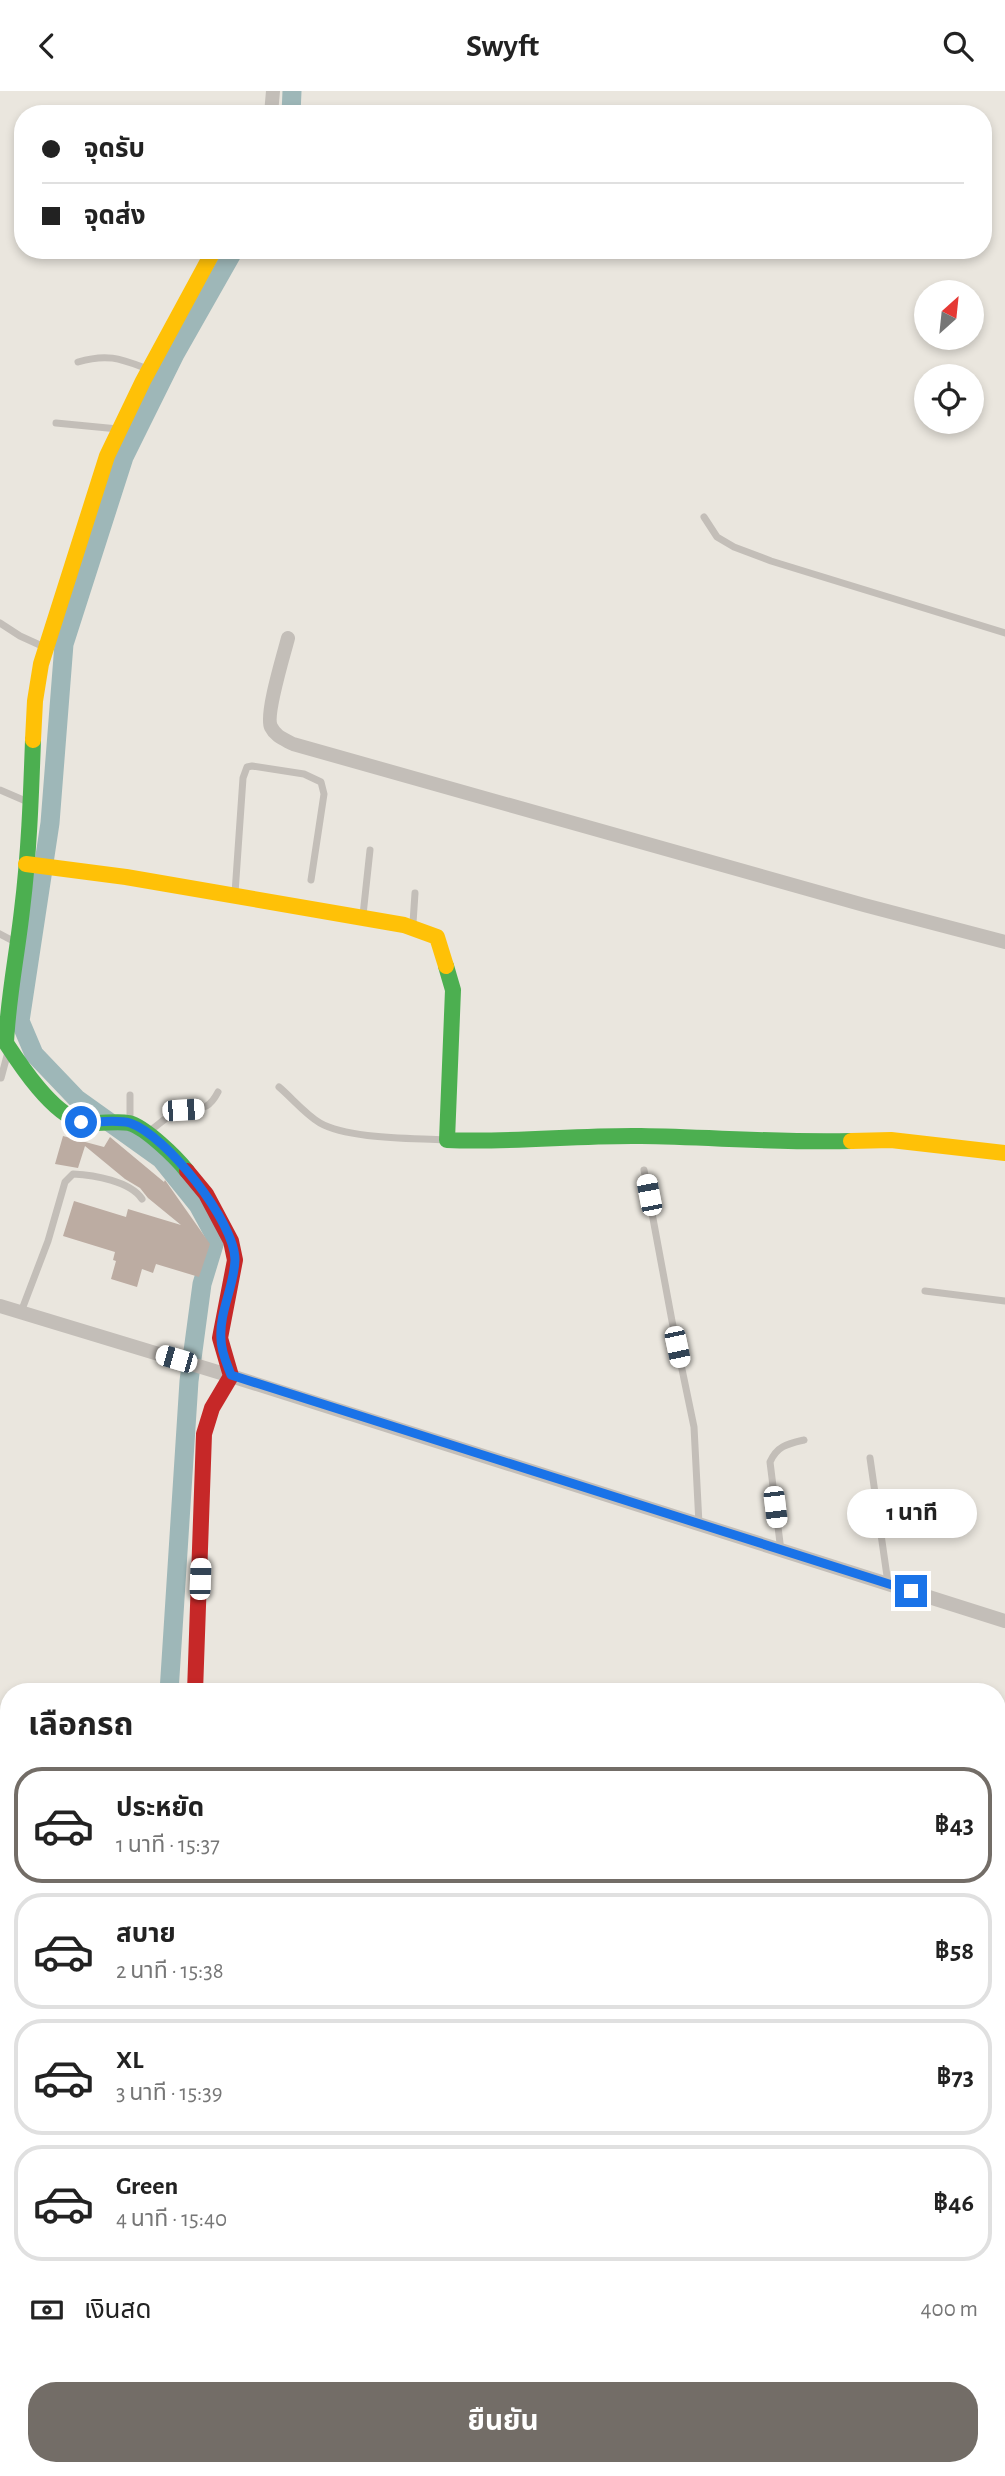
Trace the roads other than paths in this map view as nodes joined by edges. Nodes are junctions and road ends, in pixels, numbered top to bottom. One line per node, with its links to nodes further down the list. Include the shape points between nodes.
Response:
1 (209, 259): 3 (street)
2 (78, 362): 3 (lane, via 117,357)
3 (150, 369): 5 (street)
4 (56, 423): 5 (lane)
5 (120, 429): 10 (street, via 94,493)
6 (705, 517): 8 (lane, via 717,537 734,547)
7 (0, 623): 10 (lane)
8 (1005, 633)
9 (288, 638): 21 (street, via 269,724 293,744)
10 (46, 647): 12 (street, via 35,702)
11 (0, 790): 12 (lane)
12 (30, 803): 14 (street)
13 (370, 850): 18 (lane)
14 (32, 865): 17 (street); 22 (street)
15 (311, 880): 17 (lane, via 324,794 321,782 304,774 247,767)
16 (415, 893): 19 (lane)
17 (235, 897): 18 (street)
18 (362, 918): 19 (street)
19 (412, 928): 31 (street, via 437,937 453,990)
20 (0, 934): 22 (lane)
21 (1005, 942)
22 (17, 944): 23 (street)
23 (5, 985): 24 (street)
24 (5, 1044): 25 (lane); 29 (street, via 66,1115 81,1122)
25 (1, 1078)
26 (279, 1087): 31 (lane, via 331,1129)
27 (218, 1092): 30 (lane, via 204,1108 173,1113)
28 (130, 1095): 29 (lane)
29 (122, 1123): 30 (street)
30 (148, 1133): 39 (street, via 206,1194 231,1241 235,1260 220,1338)
31 (447, 1140): 32 (street, via 639,1136 891,1140)
32 (1005, 1153)
33 (644, 1170): 42 (lane, via 694,1427)
34 (142, 1199): 38 (lane, via 119,1184 73,1174 65,1182)
35 (925, 1291): 36 (lane)
36 (1005, 1301)
37 (0, 1306): 38 (street)
38 (21, 1313): 39 (street)
39 (231, 1375): 42 (street); 46 (street, via 212,1408 204,1434)
40 (804, 1440): 43 (lane, via 784,1444 770,1462)
41 (870, 1458): 44 (lane)
42 (699, 1525): 43 (street)
43 (781, 1551): 44 (street)
44 (888, 1583): 45 (street)
45 (1005, 1621)
46 (195, 1683)

